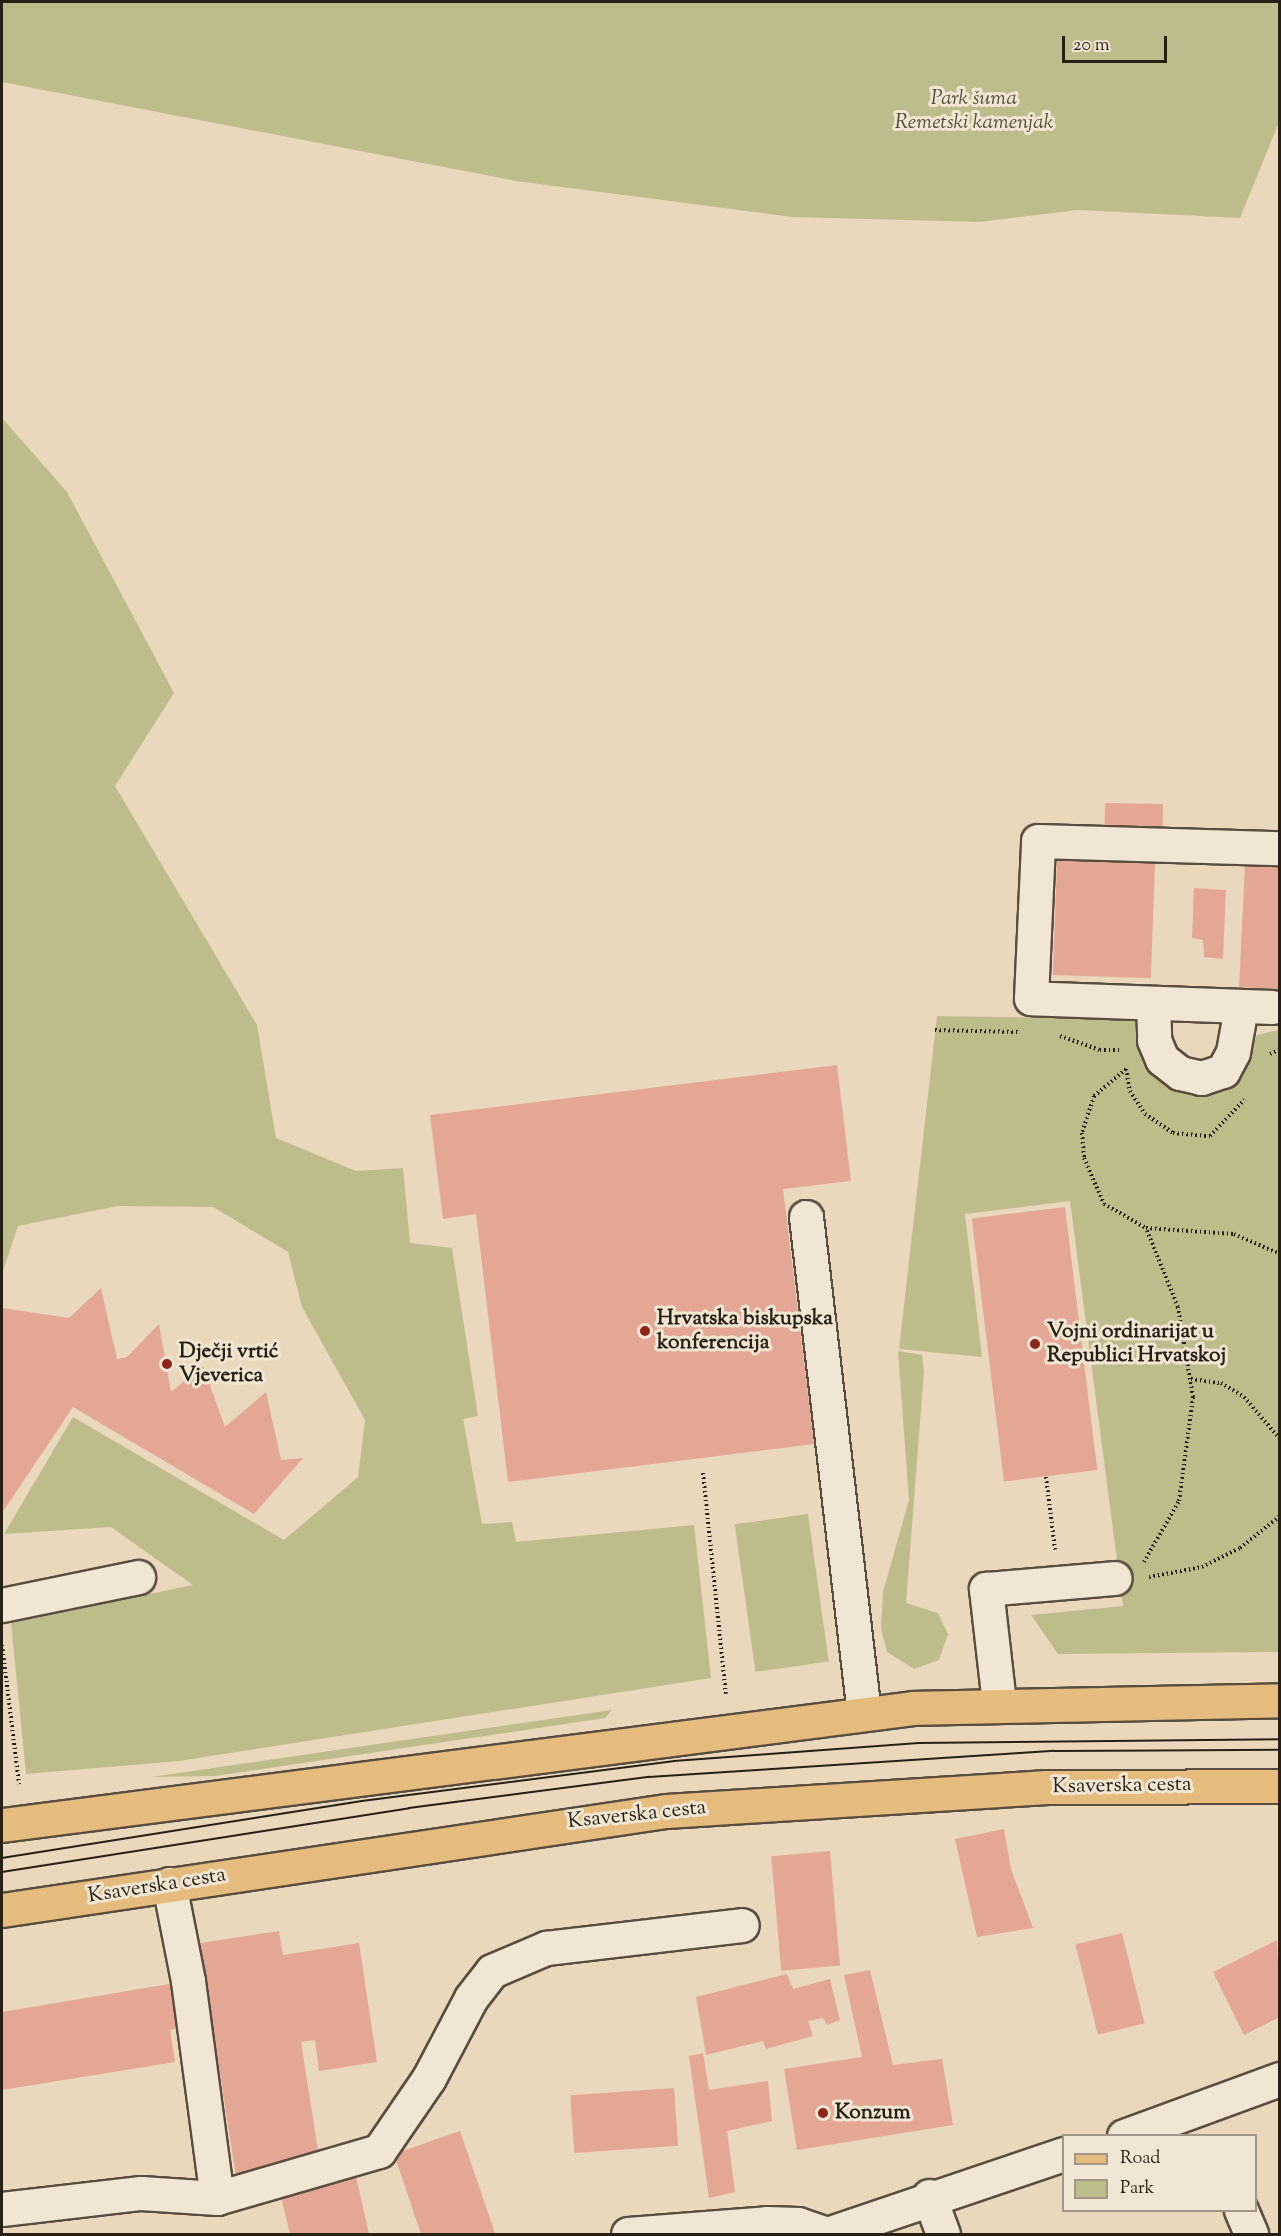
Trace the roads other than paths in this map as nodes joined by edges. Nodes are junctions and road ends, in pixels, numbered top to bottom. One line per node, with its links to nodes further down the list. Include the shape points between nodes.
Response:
1 (1280, 849): 2 (street, via 1038,841 1031,998)
2 (1153, 1004): 2 (street, via 1154,1040 1162,1059 1180,1073 1202,1078 1223,1071 1257,1007)
3 (806, 1217): 9 (street)
4 (138, 1577): 6 (street)
5 (1124, 1578): 8 (street, via 986,1589)
6 (2, 1605)
7 (1280, 1700): 8 (main road)
8 (999, 1703): 9 (main road)
9 (864, 1714): 11 (main road)
10 (1280, 1786): 12 (main road, Ksaverska cesta, via 1047,1787 677,1810)
11 (2, 1825)
12 (169, 1884): 13 (main road, Ksaverska cesta); 20 (street)
13 (2, 1910)
14 (742, 1924): 20 (street, via 546,1948 492,1971 379,2151)
15 (1280, 2079): 16 (street)
16 (1208, 2123): 17 (street)
17 (1137, 2134)
18 (1062, 2155): 19 (street)
19 (929, 2196): 23 (street); 25 (street)
20 (218, 2198): 21 (street, via 141,2193)
21 (2, 2209)
22 (1241, 2212): 26 (street)
23 (827, 2234): 24 (street, via 798,2224 767,2223)
24 (628, 2235)
25 (943, 2235)
26 (1251, 2235)

